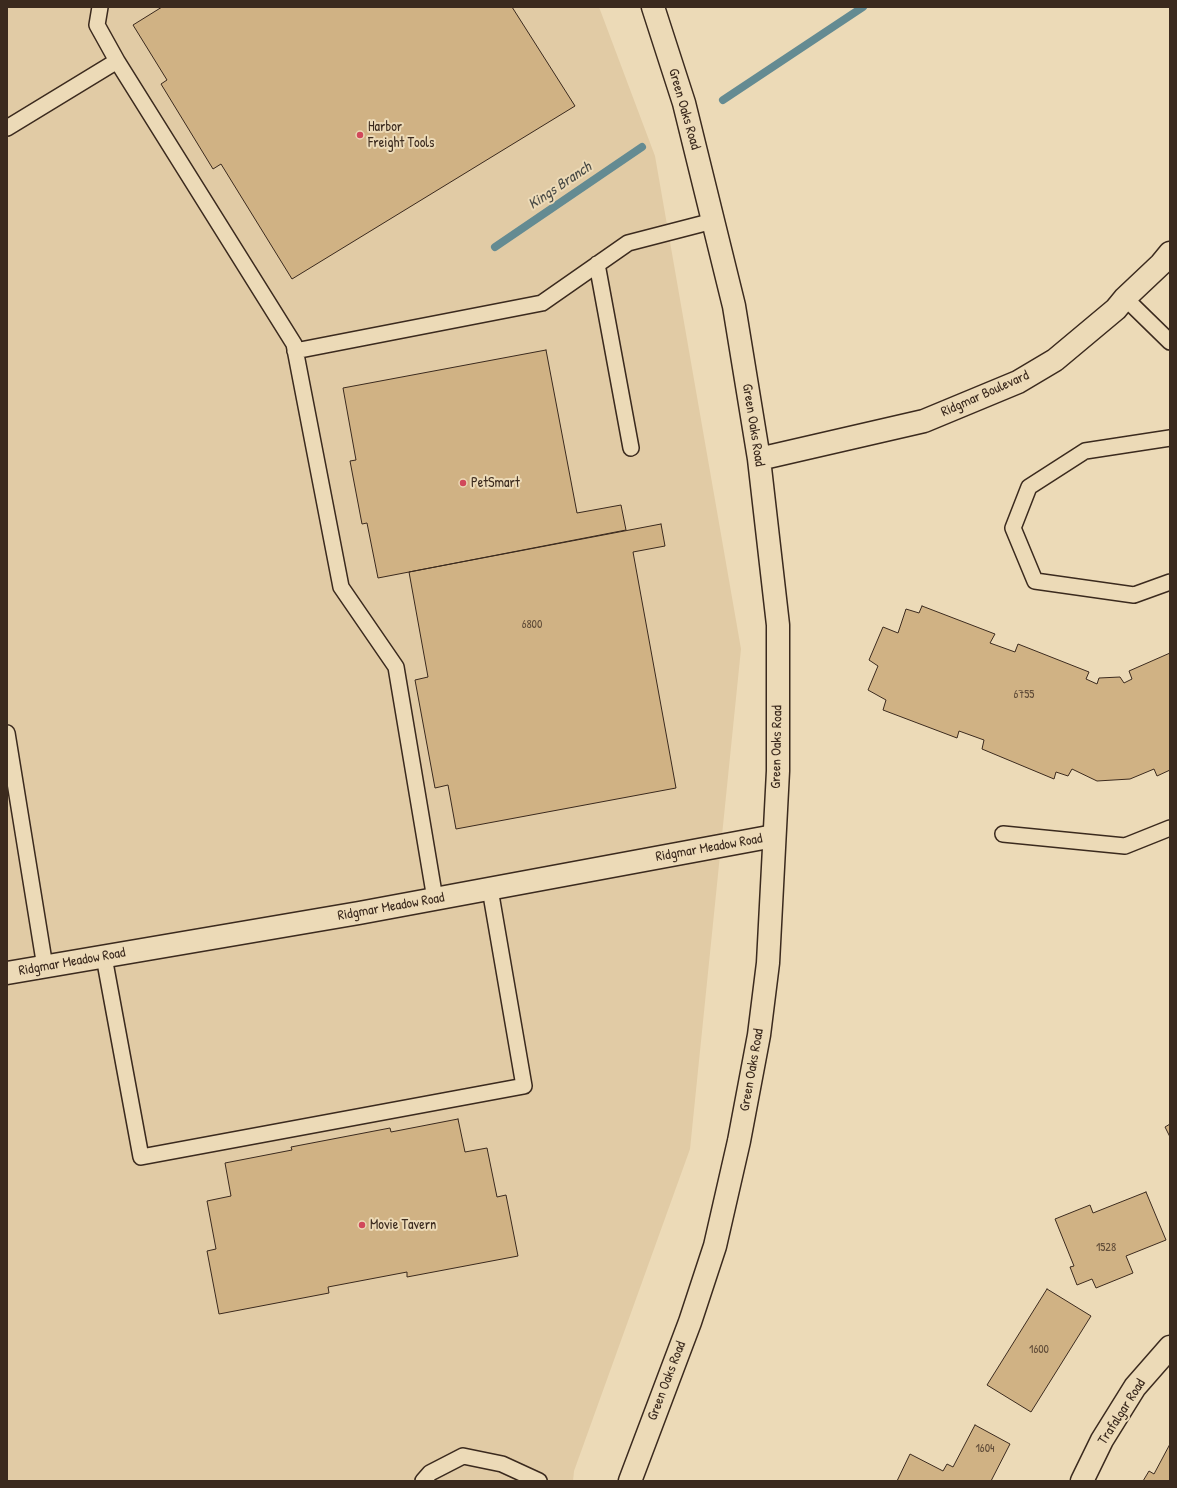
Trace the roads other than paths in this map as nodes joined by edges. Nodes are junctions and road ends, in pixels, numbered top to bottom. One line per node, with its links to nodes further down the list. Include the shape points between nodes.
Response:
1 (100, 7): 3 (lane, via 97,25)
2 (652, 7): 5 (main road, Green Oaks Road, via 684,103)
3 (117, 61): 4 (lane); 10 (lane, via 294,344)
4 (7, 128)
5 (713, 221): 7 (lane, via 628,243); 13 (main road, Green Oaks Road, via 734,306)
6 (1170, 253): 8 (main road, Ridgmar Boulevard)
7 (597, 264): 10 (lane, via 542,303); 12 (lane)
8 (1125, 298): 9 (lane); 13 (main road, Ridgmar Boulevard, via 1116,310 1055,360 1018,382 924,421)
9 (1170, 342)
10 (295, 351): 20 (lane, via 341,587 396,666)
11 (1170, 438): 14 (lane, via 1085,451 1029,487 1013,528 1035,581 1134,595)
12 (631, 448)
13 (759, 459): 18 (main road, Green Oaks Road, via 778,625 778,771)
14 (1170, 582)
15 (7, 734): 22 (lane)
16 (1170, 828): 17 (lane, via 1125,846)
17 (1003, 834)
18 (774, 836): 19 (main road, Ridgmar Meadow Road); 27 (main road, Green Oaks Road, via 768,963 759,1035 739,1141 715,1246 690,1322)
19 (490, 889): 20 (main road, Ridgmar Meadow Road); 21 (lane, via 524,1086 141,1157)
20 (435, 898): 21 (main road, Ridgmar Meadow Road)
21 (104, 957): 22 (main road, Ridgmar Meadow Road)
22 (45, 967): 23 (main road, Ridgmar Meadow Road)
23 (7, 973)
24 (1170, 1347): 28 (main road, Trafalgar Road, via 1136,1387 1102,1440)
25 (423, 1481): 26 (lane, via 430,1473 463,1456 502,1464)
26 (539, 1481)
27 (630, 1481)
28 (1082, 1481)

